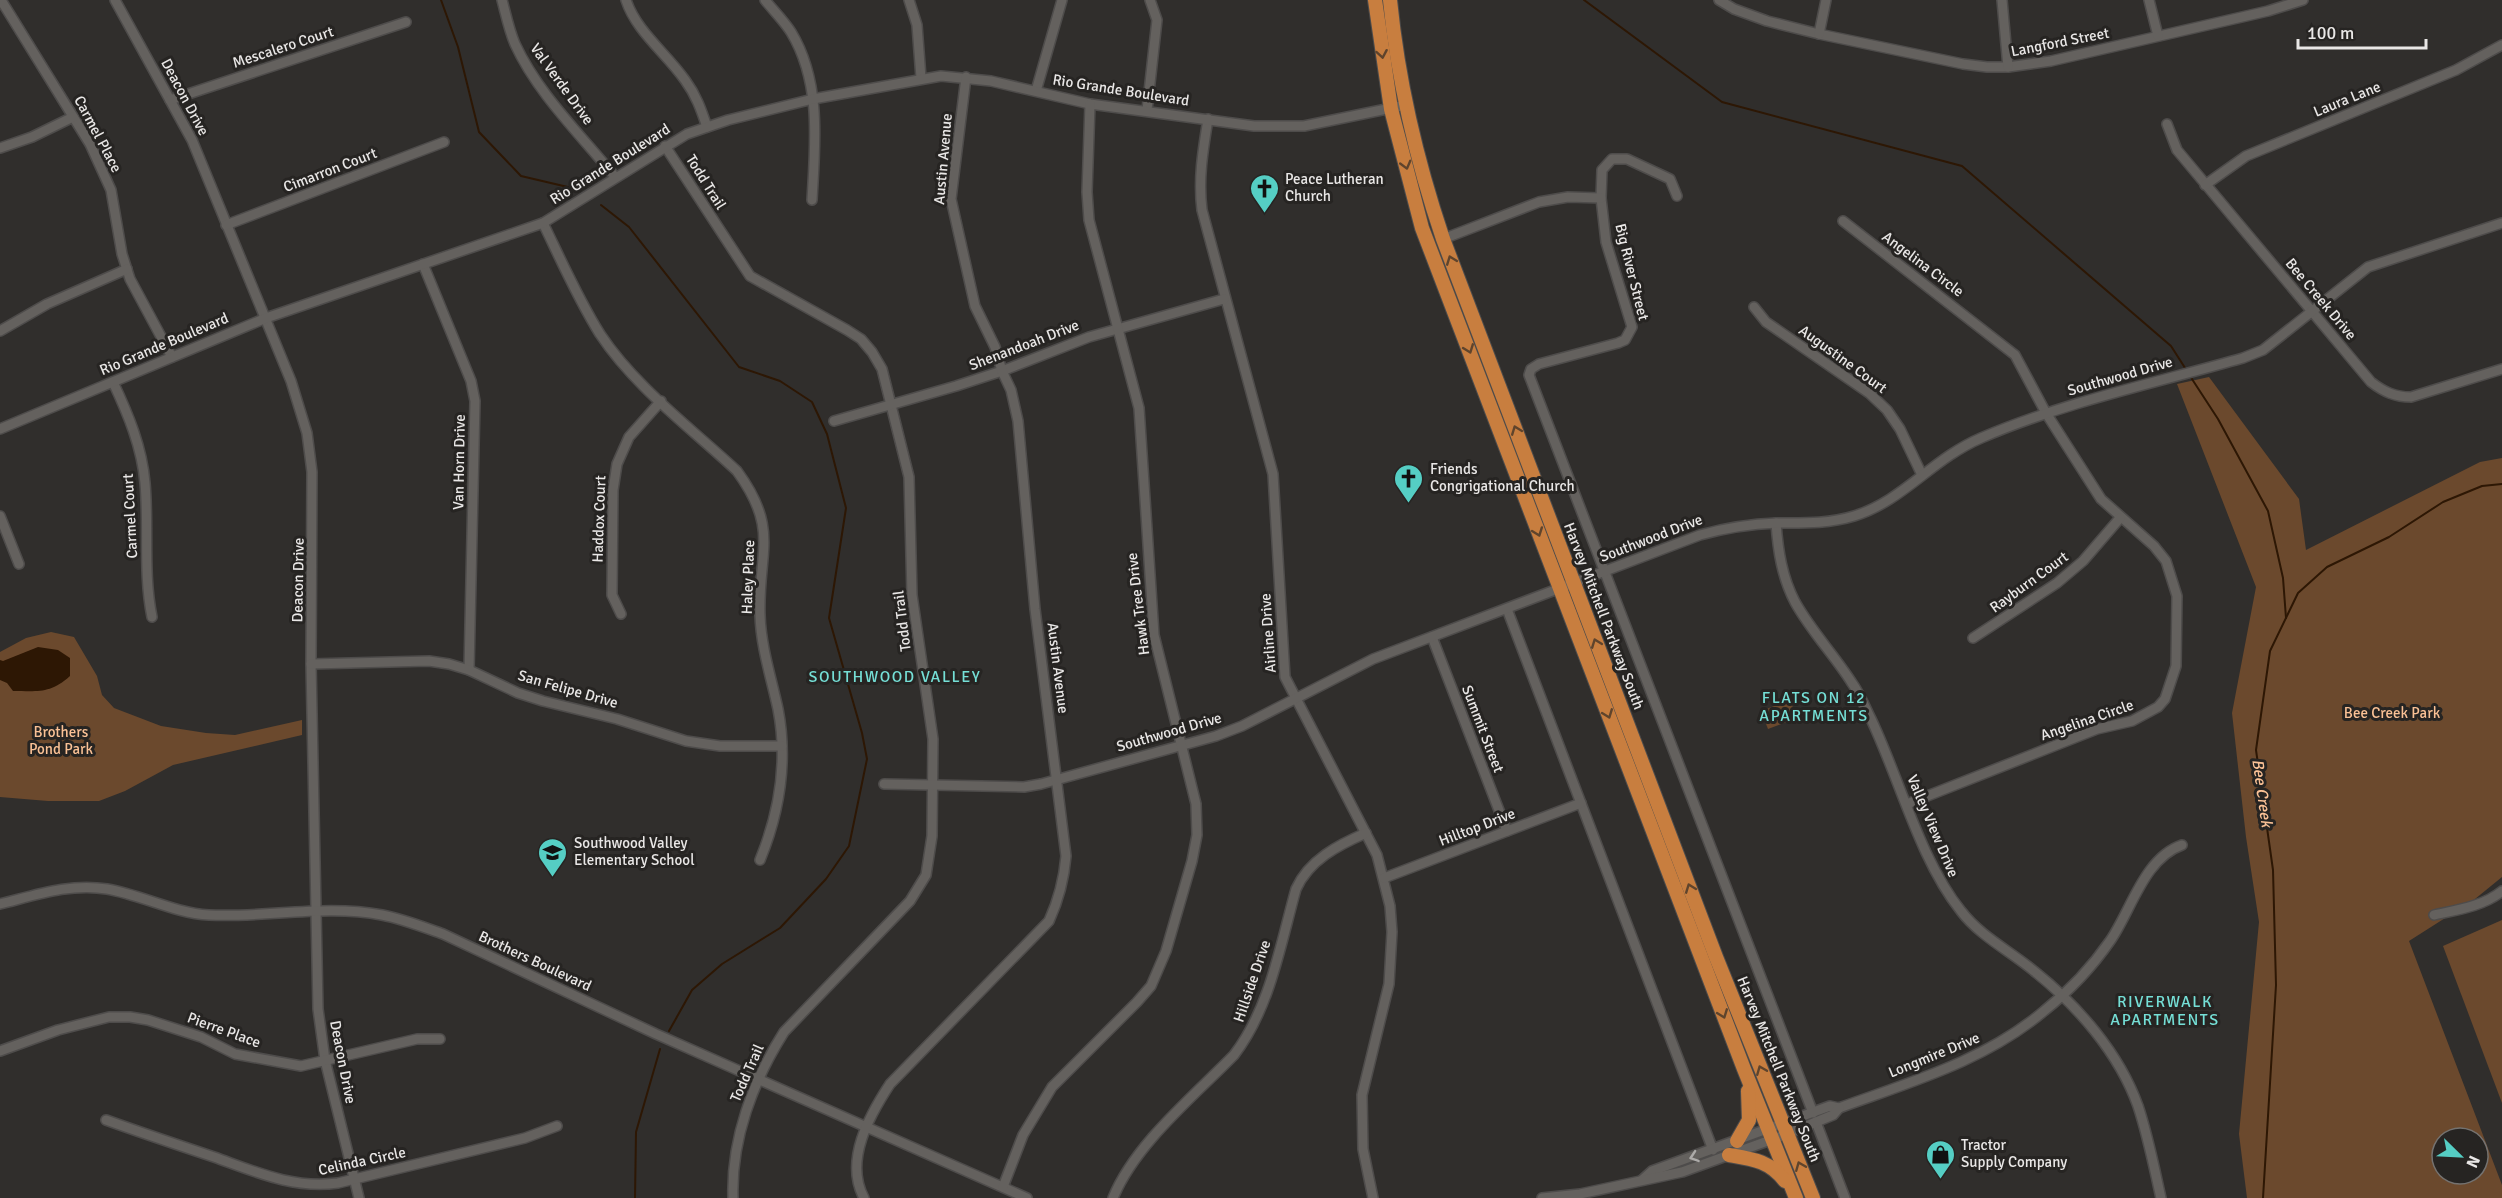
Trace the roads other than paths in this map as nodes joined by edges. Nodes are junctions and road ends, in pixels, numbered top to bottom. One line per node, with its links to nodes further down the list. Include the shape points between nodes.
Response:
1 (1, 0): 30 (street, Carmel Place)
2 (115, 0): 25 (street, Deacon Drive)
3 (502, 0): 37 (street, Val Verde Drive, via 526,64)
4 (626, 0): 33 (street, via 630,14 684,78)
5 (765, 0): 24 (street, via 791,33)
6 (909, 0): 22 (street, via 917,25)
7 (1062, 0): 23 (street)
8 (1150, 0): 29 (street, via 1157,20)
9 (1375, 0): 28 (highway, Harvey Mitchell Parkway South, one-way to 28)
10 (1390, 0): 27 (highway, Harvey Mitchell Parkway South)
11 (1719, 0): 17 (street, Langford Street, via 1767,21)
12 (1826, 0): 17 (street)
13 (2002, 0): 20 (street)
14 (2149, 0): 18 (street)
15 (2303, 0): 18 (street, Langford Street)
16 (406, 22): 25 (street, Mescalero Court)
17 (1819, 34): 20 (street, Langford Street, via 1963,64)
18 (2158, 36): 20 (street, Langford Street)
19 (2502, 45): 38 (street, Laura Lane, via 2456,70 2246,156)
20 (2008, 68)
21 (966, 77): 22 (street, Rio Grande Boulevard); 23 (street, Rio Grande Boulevard); 57 (street, Austin Avenue, via 951,200 975,306)
22 (921, 78): 24 (street, Rio Grande Boulevard)
23 (1036, 91): 26 (street, Rio Grande Boulevard)
24 (813, 99): 33 (street, Rio Grande Boulevard); 41 (street)
25 (170, 100): 45 (street, Deacon Drive, via 192,140)
26 (1090, 104): 29 (street, Rio Grande Boulevard); 53 (street, Hawk Tree Drive, via 1089,220)
27 (1406, 105): 28 (street, Rio Grande Boulevard); 46 (highway, Harvey Mitchell Parkway South)
28 (1391, 109): 31 (street, Rio Grande Boulevard, via 1304,126 1254,126); 71 (highway, Harvey Mitchell Parkway South, one-way to 71, via 1422,228)
29 (1146, 110): 31 (street, Rio Grande Boulevard)
30 (73, 117): 36 (street); 48 (street, Carmel Place, via 111,190)
31 (1208, 119): 49 (street, Airline Drive, via 1199,189)
32 (2167, 124): 38 (street, Bee Creek Drive, via 2177,150)
33 (707, 127): 35 (street, Rio Grande Boulevard)
34 (444, 142): 45 (street, Cimarron Court)
35 (665, 146): 37 (street, Rio Grande Boulevard); 60 (street, Todd Trail, via 750,276 861,339 882,369)
36 (0, 148)
37 (615, 177): 43 (street, Rio Grande Boulevard)
38 (2205, 185): 51 (street, Bee Creek Drive)
39 (1677, 196): 40 (street, Big River Street, via 1670,178 1620,157 1612,159 1602,170)
40 (1601, 198): 46 (street, via 1568,197 1539,202); 69 (street, Big River Street, via 1606,242 1630,319 1630,334 1618,343 1539,364 1531,369 1531,382)
41 (812, 200)
42 (1843, 221): 61 (street, Angelina Circle, via 2016,355)
43 (543, 223): 47 (street, Rio Grande Boulevard); 59 (street, Haley Place, via 600,334 622,363)
44 (2502, 223): 51 (street, Southwood Drive, via 2368,267)
45 (226, 225): 52 (street, Deacon Drive)
46 (1443, 239): 70 (highway, Harvey Mitchell Parkway South, one-way to 46)
47 (423, 264): 52 (street, Rio Grande Boulevard); 78 (street, Van Horn Drive, via 471,381 475,401)
48 (127, 269): 54 (street, via 47,304); 55 (street, Carmel Place)
49 (1224, 299): 53 (street, Shenandoah Drive); 79 (street, Airline Drive, via 1273,474 1283,662)
50 (1754, 308): 64 (street, Augustine Court, via 1766,322 1869,393 1887,410)
51 (2312, 313): 56 (street, Bee Creek Drive, via 2371,382 2392,395 2411,397); 61 (street, Southwood Drive, via 2263,350 2243,358)
52 (266, 318): 55 (street, Rio Grande Boulevard); 77 (street, Deacon Drive, via 291,381 307,433 311,462)
53 (1118, 328): 57 (street, Shenandoah Drive); 80 (street, Hawk Tree Drive, via 1139,408 1154,635)
54 (0, 331)
55 (172, 357): 58 (street, Rio Grande Boulevard)
56 (2502, 369)
57 (1002, 371): 60 (street, Shenandoah Drive); 82 (street, Austin Avenue, via 1018,421 1035,609)
58 (113, 382): 63 (street, Rio Grande Boulevard); 74 (street, Carmel Court, via 130,419 142,462)
59 (661, 401): 73 (street, Haddox Court, via 629,437 617,464 613,490 612,595); 81 (street, Haley Place, via 737,471 761,512 765,536 760,613)
60 (891, 405): 62 (street, Shenandoah Drive); 84 (street, Todd Trail, via 909,477 912,595 933,739)
61 (2046, 413): 64 (street, Southwood Drive, via 1949,454); 66 (street, Angelina Circle, via 2101,499)
62 (834, 421)
63 (0, 429)
64 (1922, 474): 67 (street, Southwood Drive, via 1876,509 1833,522)
65 (0, 516): 68 (street)
66 (2120, 518): 76 (street, Rayburn Court, via 2083,561 2057,583); 86 (street, Angelina Circle, via 2154,546 2174,578 2176,666 2165,699 2148,715 2097,729)
67 (1776, 524): 69 (street, Southwood Drive, via 1744,525 1700,535); 86 (street, Valley View Drive, via 1778,554 1795,602 1854,685)
68 (20, 564)
69 (1604, 572): 70 (street, Southwood Drive); 102 (street)
70 (1573, 584): 71 (street, Southwood Drive); 106 (highway, Harvey Mitchell Parkway South, one-way to 70)
71 (1559, 589): 72 (street, Southwood Drive); 100 (highway, Harvey Mitchell Parkway South, one-way to 100)
72 (1507, 609): 75 (street, Southwood Drive); 85 (street)
73 (621, 614)
74 (152, 617)
75 (1432, 637): 79 (street, Southwood Drive, via 1373,659); 87 (street, Summit Street)
76 (1974, 638)
77 (311, 664): 78 (street, San Felipe Drive, via 429,662); 94 (street, Deacon Drive)
78 (469, 670): 81 (street, San Felipe Drive, via 518,693 686,741 720,746)
79 (1295, 699): 80 (street, Southwood Drive, via 1225,733); 88 (street, Airline Drive)
80 (1181, 745): 82 (street, Southwood Drive); 113 (street, Hawk Tree Drive, via 1196,804 1197,835 1159,969 1137,1002 1052,1087 1023,1135)
81 (782, 746): 90 (street, Haley Place, via 777,809)
82 (1057, 780): 84 (street, Southwood Drive, via 1024,786); 105 (street, Austin Avenue, via 1066,856 1061,890 1049,921 890,1084)
83 (884, 784): 84 (street, Southwood Drive)
84 (933, 784): 101 (street, Todd Trail, via 930,856 920,888 784,1032)
85 (1581, 803): 87 (street, Hilltop Drive); 109 (street)
86 (1907, 804): 96 (street, Valley View Drive, via 1946,893 1982,932)
87 (1507, 831): 91 (street, Hilltop Drive)
88 (1366, 833): 91 (street, Airline Drive); 119 (street, Hillside Drive, via 1316,861 1304,873 1266,996 1247,1038 1141,1150)
89 (2182, 845): 96 (street, Longmire Drive, via 2171,849 2151,871 2109,942)
90 (760, 860)
91 (1384, 878): 120 (street, Airline Drive, via 1392,964 1362,1095 1361,1123 1364,1161)
92 (2502, 891): 95 (street, via 2462,909)
93 (0, 904): 94 (street, Brothers Boulevard, via 76,886 109,889 209,915)
94 (315, 912): 99 (street, Deacon Drive, via 318,1009); 101 (street, Brothers Boulevard, via 382,915 443,934)
95 (2434, 915)
96 (2062, 995): 102 (street, Longmire Drive, via 1989,1050 1839,1108 1833,1115); 124 (street, Valley View Drive, via 2124,1073 2138,1105)
97 (440, 1039): 99 (street, Pierre Place, via 417,1039)
98 (0, 1051): 99 (street, Pierre Place, via 85,1023 130,1017 201,1037 255,1059 301,1066)
99 (325, 1060): 111 (street, Deacon Drive)
100 (1744, 1069): 107 (highway, Harvey Mitchell Parkway South); 108 (highway, via 1750,1112)
101 (758, 1079): 105 (street, Brothers Boulevard); 116 (street, Todd Trail, via 737,1146)
102 (1814, 1118): 106 (street, Longmire Drive); 123 (street)
103 (106, 1120): 111 (street, Celinda Circle, via 295,1184 316,1186)
104 (557, 1126): 111 (street, Celinda Circle, via 525,1138)
105 (866, 1128): 113 (street, Brothers Boulevard); 117 (street, Austin Avenue, via 856,1166)
106 (1785, 1129): 107 (street, Longmire Drive); 122 (highway, Harvey Mitchell Parkway South, one-way to 106)
107 (1771, 1135): 108 (street, Longmire Drive); 110 (street, Longmire Drive); 114 (highway, Harvey Mitchell Parkway South)
108 (1737, 1141): 109 (street, Longmire Drive)
109 (1713, 1150): 112 (street, Longmire Drive, one-way to 112, via 1652,1171)
110 (1729, 1155): 112 (street, Longmire Drive, via 1682,1172); 114 (highway, via 1773,1167)
111 (355, 1179): 115 (street, Deacon Drive)
112 (1642, 1180): 121 (street, Longmire Drive)
113 (1002, 1187): 118 (street, Brothers Boulevard)
114 (1795, 1195)
115 (359, 1198)
116 (733, 1198)
117 (864, 1198)
118 (1027, 1198)
119 (1113, 1198)
120 (1373, 1198)
121 (1542, 1198)
122 (1813, 1198)
123 (1845, 1198)
124 (2161, 1198)

